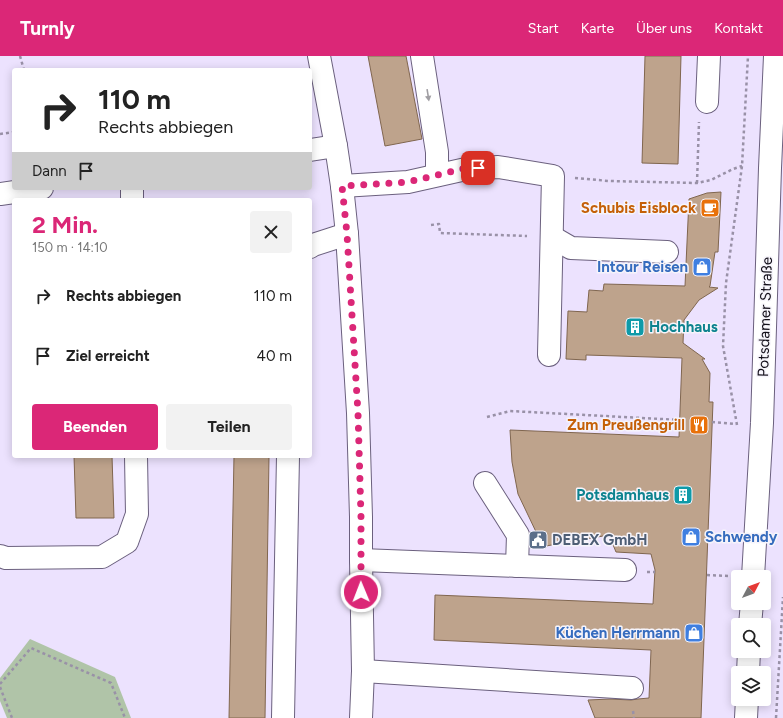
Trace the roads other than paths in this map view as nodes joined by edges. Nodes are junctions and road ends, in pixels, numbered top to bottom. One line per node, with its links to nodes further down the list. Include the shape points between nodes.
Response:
1 (319, 56): 6 (street)
2 (422, 56): 8 (street, one-way to 8, via 437,152)
3 (709, 56): 5 (street)
4 (775, 56): 24 (street, Potsdamer Straße, via 762,423)
5 (707, 102)
6 (336, 146): 7 (street); 9 (street)
7 (312, 150)
8 (437, 175): 9 (street, via 408,182); 13 (street, via 466,168 498,167 553,176)
9 (342, 186): 12 (street)
10 (28, 190): 11 (street)
11 (0, 194)
12 (347, 234): 14 (street); 21 (street, via 358,413)
13 (552, 237): 15 (street, via 571,248); 16 (street)
14 (312, 246)
15 (667, 252)
16 (549, 355)
17 (136, 458): 20 (street, via 137,514 127,542 102,557)
18 (288, 458): 28 (street)
19 (485, 483): 22 (street, via 518,535)
20 (0, 556)
21 (361, 560): 22 (street); 25 (street)
22 (517, 566): 23 (street)
23 (625, 570)
24 (744, 570)
25 (363, 671): 26 (street); 29 (street)
26 (632, 688)
27 (747, 706): 30 (street)
28 (283, 718)
29 (361, 718)
30 (746, 718)

